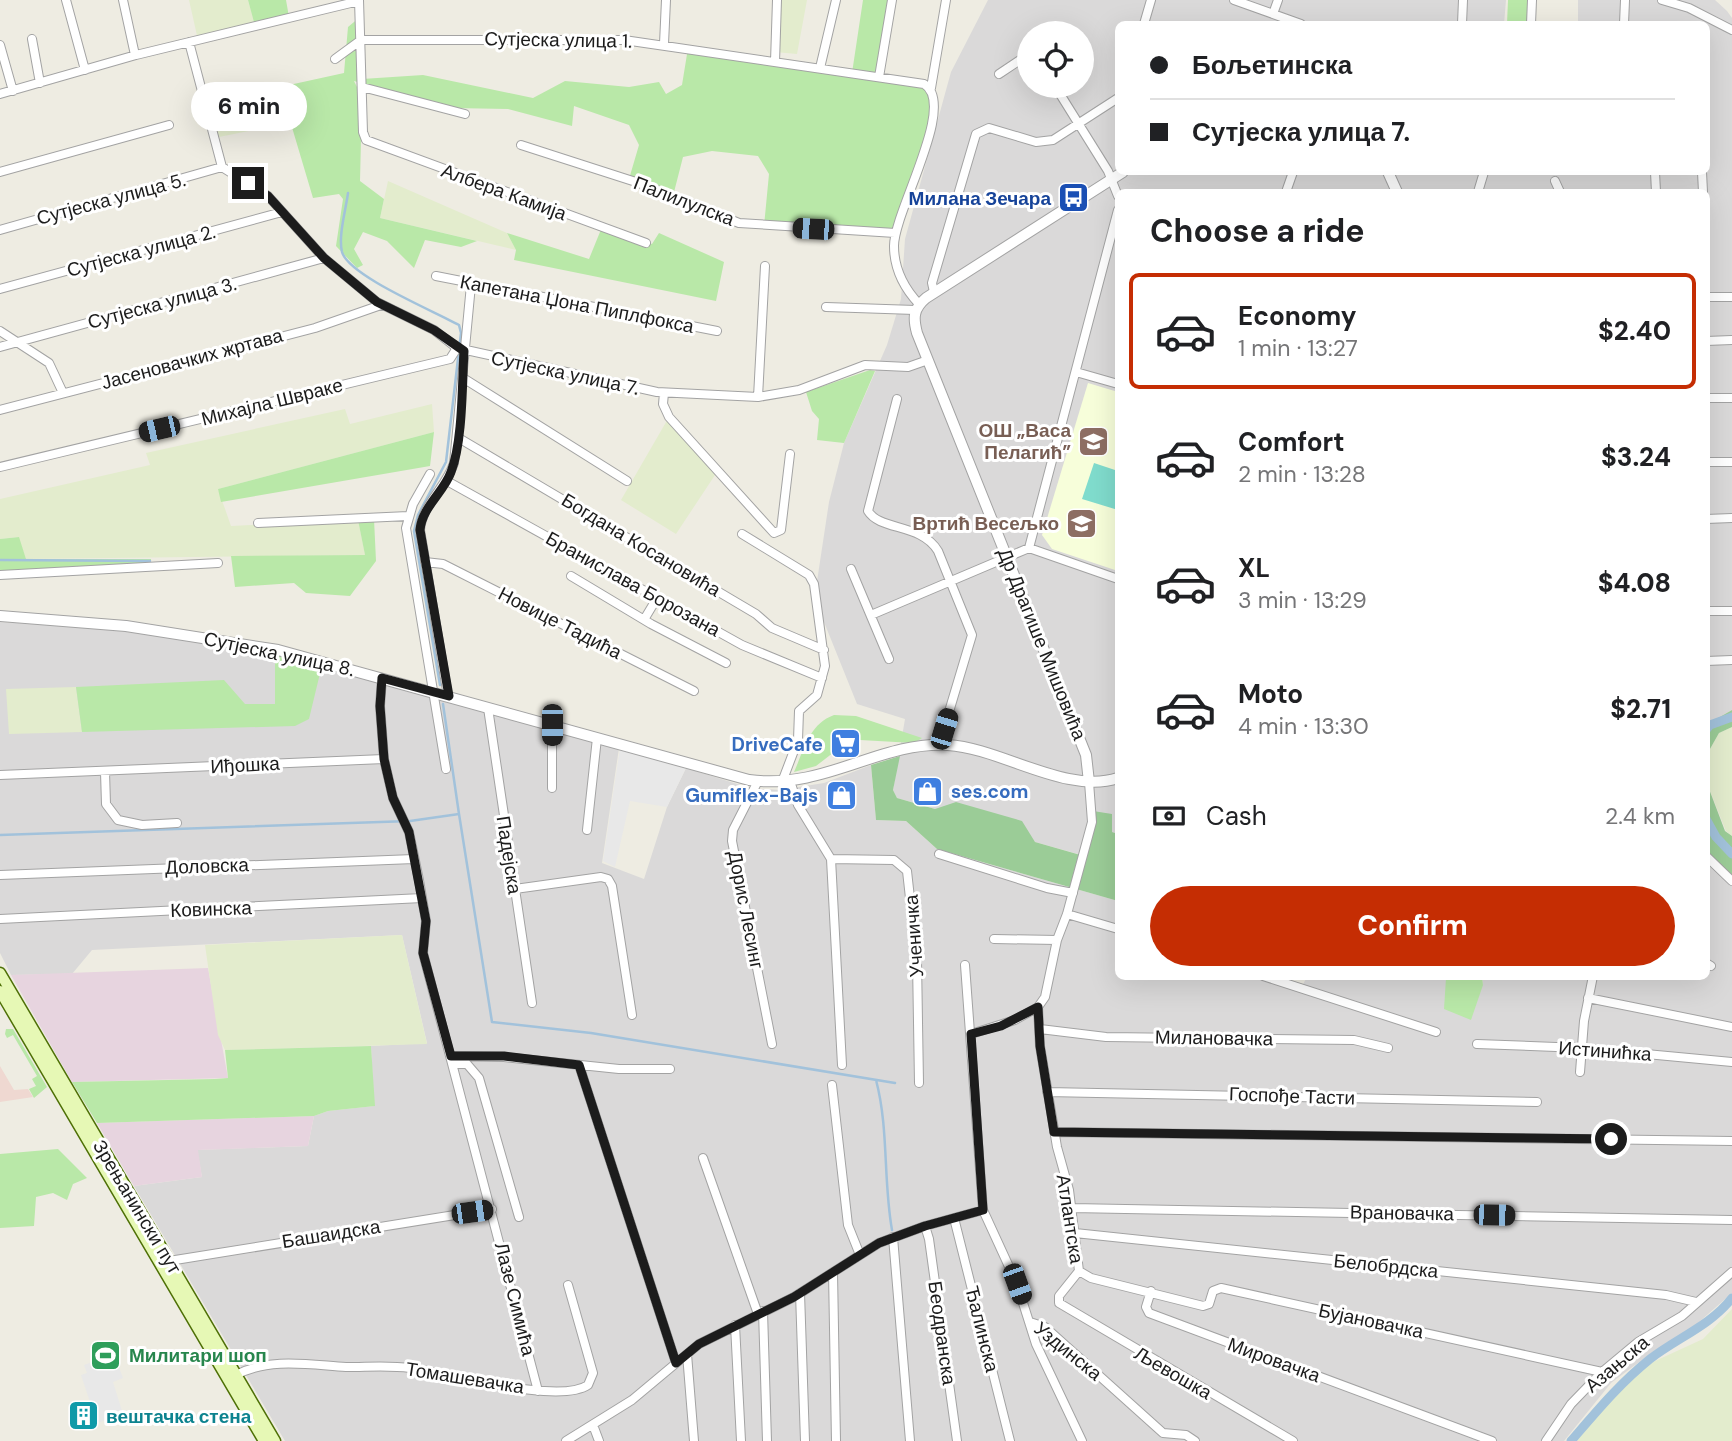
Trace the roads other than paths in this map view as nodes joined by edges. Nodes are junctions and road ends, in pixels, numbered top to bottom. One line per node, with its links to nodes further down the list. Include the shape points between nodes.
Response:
1 (66, 0): 35 (street)
2 (123, 0): 30 (street)
3 (359, 0): 26 (street); 27 (street)
4 (666, 0): 29 (street)
5 (777, 0): 32 (street)
6 (836, 0): 34 (street)
7 (892, 0): 37 (street)
8 (946, 0): 40 (street)
9 (1151, 0): 17 (street)
10 (1234, 0): 16 (street)
11 (1278, 0): 16 (street)
12 (1463, 0): 19 (street)
13 (1532, 0): 20 (street)
14 (1625, 0): 21 (street)
15 (1662, 0): 22 (street)
16 (1273, 14): 18 (street)
17 (1145, 21)
18 (1293, 21)
19 (1462, 21)
20 (1531, 21)
21 (1625, 21)
22 (1706, 21)
23 (1710, 22): 24 (street)
24 (1732, 30)
25 (32, 39): 38 (street)
26 (361, 40): 29 (street, Сутјеска улица 1., via 593,38); 31 (street); 39 (street)
27 (189, 42): 30 (street); 49 (street)
28 (0, 44): 41 (street)
29 (664, 44): 32 (street, Сутјеска улица 1.)
30 (135, 55): 35 (street)
31 (335, 59)
32 (775, 62): 34 (street, Сутјеска улица 1.)
33 (1017, 62): 36 (street)
34 (820, 68): 37 (street, Сутјеска улица 1.)
35 (85, 70): 38 (street)
36 (999, 74)
37 (879, 77): 40 (street, Сутјеска улица 1.)
38 (40, 83): 41 (street)
39 (362, 87): 45 (street); 60 (street, Албера Камија, via 364,136 372,143)
40 (932, 88): 59 (street, via 932,126)
41 (13, 90): 42 (street)
42 (0, 94)
43 (1063, 98): 47 (street)
44 (1115, 101): 47 (street)
45 (466, 114)
46 (169, 125): 50 (street)
47 (1080, 125): 52 (street); 66 (street, via 1043,142 989,128 976,134 932,283)
48 (520, 145): 59 (street, Палилулска, via 639,183 739,223)
49 (222, 167): 56 (street, Сутјеска улица 7., via 262,191); 58 (street, Сутјеска улица 5.)
50 (0, 172)
51 (1118, 175): 52 (street)
52 (1112, 178): 54 (street); 66 (street)
53 (1555, 181): 55 (street)
54 (1116, 189)
55 (1559, 189)
56 (282, 212): 61 (street, Сутјеска улица 7.); 65 (street, Сутјеска улица 2.)
57 (1115, 221): 80 (street)
58 (0, 230)
59 (895, 233): 71 (street, via 898,270)
60 (646, 243)
61 (324, 258): 69 (street, Сутјеска улица 7.); 76 (street, Сутјеска улица 3.)
62 (765, 266): 85 (street)
63 (436, 276): 64 (street, Капетана Џона Пиплфокса)
64 (471, 285): 73 (street, Капетана Џона Пиплфокса); 78 (street)
65 (0, 289)
66 (934, 292): 71 (street)
67 (1710, 297): 68 (street)
68 (1732, 297)
69 (381, 305): 78 (street, Сутјеска улица 7., via 434,330); 83 (street, Јасеновачких жртава, via 315,328)
70 (826, 307): 71 (street)
71 (917, 307): 79 (street, Др Драгише Мишовића, via 917,333)
72 (0, 331): 76 (street)
73 (717, 331)
74 (1732, 340): 75 (street)
75 (1710, 341)
76 (17, 342): 77 (street, Сутјеска улица 3.); 83 (street, via 52,367)
77 (0, 346)
78 (461, 349): 81 (street); 84 (street, Сутјеска улица 7.); 94 (street, Михајла Швраке, via 450,359)
79 (928, 360): 85 (street, Сутјеска улица 7., via 908,367 865,365 790,393); 104 (street, Др Драгише Мишовића)
80 (1076, 372): 82 (street); 103 (street)
81 (463, 378): 90 (street); 97 (street)
82 (1115, 383)
83 (63, 393): 89 (street, Јасеновачких жртава)
84 (664, 393): 85 (street, Сутјеска улица 7.); 91 (street, via 669,417 774,533 781,530)
85 (758, 397)
86 (1710, 398): 87 (street)
87 (1732, 398)
88 (897, 399): 111 (street, via 868,514 926,536)
89 (0, 410)
90 (457, 437): 96 (street); 118 (street, Богдана Косановића, via 756,614 772,628)
91 (790, 454)
92 (1710, 462): 93 (street)
93 (1732, 462)
94 (0, 467)
95 (430, 474): 98 (street)
96 (447, 481): 105 (street, via 422,521); 112 (street, Бранислава Борозана)
97 (627, 481)
98 (408, 516): 101 (street); 126 (street, via 407,539)
99 (1710, 519): 100 (street)
100 (1732, 519)
101 (258, 523)
102 (742, 534): 118 (street, via 811,577)
103 (1029, 548): 104 (street); 110 (street)
104 (1007, 557): 111 (street); 139 (street, Др Драгише Мишовића, via 1087,755)
105 (425, 562): 125 (street, Новице Тадића, via 443,564); 127 (street)
106 (218, 563): 108 (street)
107 (851, 569): 115 (street)
108 (0, 575)
109 (571, 576): 117 (street)
110 (1115, 578)
111 (951, 581): 115 (street); 131 (street, via 972,635)
112 (657, 598): 117 (street); 124 (street, Бранислава Борозана, via 751,649)
113 (1710, 611): 114 (street)
114 (1732, 611)
115 (871, 615): 119 (street)
116 (0, 616): 123 (street, Сутјеска улица 8., via 94,622 230,642)
117 (645, 618): 122 (street)
118 (824, 650): 124 (street)
119 (889, 659)
120 (1732, 660): 121 (street)
121 (1710, 661)
122 (726, 663)
123 (382, 678): 126 (street, Сутјеска улица 8.); 132 (street, Лазе Симића)
124 (822, 678): 138 (street, via 814,699 799,711 798,740)
125 (694, 691)
126 (435, 693): 127 (street, Сутјеска улица 8.); 133 (street)
127 (449, 696): 128 (street, Сутјеска улица 8.)
128 (488, 708): 129 (street, Сутјеска улица 8.); 149 (street, Падејска)
129 (552, 725): 130 (street, Сутјеска улица 8.); 140 (street)
130 (597, 738): 137 (street, Сутјеска улица 8.); 142 (street)
131 (942, 744): 138 (street, Сутјеска улица 8.); 139 (street)
132 (384, 759): 134 (street, Иђошка); 144 (street, Лазе Симића)
133 (446, 769)
134 (105, 772): 135 (street, Иђошка); 141 (street, via 106,804 118,820 142,825)
135 (0, 775)
136 (1115, 778): 139 (street)
137 (758, 781): 138 (street, Сутјеска улица 8.); 170 (street, Дорис Лесинг, via 732,841)
138 (786, 782): 145 (street)
139 (1088, 782): 150 (street, via 1092,822)
140 (552, 788)
141 (177, 823)
142 (587, 830)
143 (939, 854): 150 (street)
144 (414, 859): 147 (street, Доловска); 151 (street, Лазе Симића)
145 (831, 859): 177 (street); 180 (street, Ученичка, via 894,860 907,870 917,961)
146 (1710, 860): 148 (street)
147 (0, 874)
148 (1732, 881)
149 (515, 890): 163 (street, Падејска); 165 (street, via 608,879)
150 (1073, 893): 152 (street)
151 (422, 898): 153 (street, Ковинска); 174 (street, Лазе Симића, via 426,921 423,953)
152 (1067, 914): 154 (street); 156 (street)
153 (0, 919)
154 (1115, 928)
155 (994, 939): 156 (street)
156 (1057, 940): 164 (street, via 1048,990)
157 (965, 965): 169 (street, Уздинска)
158 (0, 973): 197 (main road, Зрењанински пут)
159 (1275, 980): 168 (street)
160 (1592, 980): 162 (street)
161 (0, 991): 215 (main road, Зрењанински пут)
162 (1588, 998): 166 (street); 173 (street)
163 (532, 1003)
164 (1038, 1007): 167 (street, Атлантска); 169 (street, via 1001,1026)
165 (632, 1015)
166 (1732, 1027)
167 (1040, 1029): 172 (street, Милановачка, via 1106,1037 1354,1040); 182 (street, Атлантска)
168 (1436, 1032)
169 (971, 1034): 189 (street, Уздинска)
170 (772, 1044)
171 (1477, 1044): 173 (street, Истинићка)
172 (1388, 1048)
173 (1582, 1048): 175 (street, Истинићка); 179 (street)
174 (452, 1060): 176 (street, via 504,1056); 188 (street, Лазе Симића); 190 (street, via 467,1064 479,1078)
175 (1732, 1062)
176 (579, 1065): 178 (street); 210 (street)
177 (842, 1065)
178 (670, 1069)
179 (1580, 1072)
180 (919, 1083)
181 (832, 1085): 196 (street, via 848,1225)
182 (1047, 1092): 183 (street, Госпође Тасти); 184 (street, Атлантска)
183 (1537, 1102)
184 (1054, 1132): 185 (street); 187 (street, Атлантска)
185 (1732, 1140)
186 (702, 1158): 206 (street)
187 (1072, 1208): 192 (street, Врановачка); 194 (street, Атлантска)
188 (492, 1209): 197 (street, Башаидска); 213 (street, Лазе Симића)
189 (983, 1210): 191 (street); 207 (street, Уздинска)
190 (519, 1217)
191 (954, 1217): 193 (street); 226 (street, Ђалинска)
192 (1732, 1220)
193 (925, 1226): 195 (street); 225 (street, Беодранска)
194 (1075, 1233): 198 (street, Атлантска); 205 (street, Белобрдска, via 1666,1295)
195 (893, 1237): 196 (street); 224 (street)
196 (860, 1255): 199 (street)
197 (169, 1261): 212 (main road, Зрењанински пут)
198 (1079, 1271): 202 (street, via 1091,1278); 204 (street, Атлантска)
199 (833, 1272): 203 (street); 223 (street)
200 (1732, 1272): 205 (street, Азањска)
201 (568, 1285): 213 (street, Томашевачка, via 593,1377 574,1392)
202 (1151, 1291): 211 (street, Бујановачка, via 1207,1306 1213,1291 1221,1288); 230 (street, Мировачка, via 1146,1307 1149,1313)
203 (800, 1293): 206 (street); 222 (street)
204 (1057, 1300): 229 (street, Љевошка, via 1100,1330)
205 (1696, 1302): 211 (street, Азањска)
206 (760, 1313): 208 (street); 221 (street)
207 (1030, 1322): 227 (street); 228 (street, Уздинска, via 1045,1327 1163,1433 1186,1435)
208 (735, 1325): 209 (street); 220 (street)
209 (687, 1354): 210 (street); 219 (street)
210 (676, 1363): 214 (street)
211 (1602, 1372): 231 (street, Азањска, via 1571,1404)
212 (236, 1375): 213 (street, Томашевачка, via 255,1367 301,1364 398,1367); 216 (main road, Зрењанински пут)
213 (538, 1391)
214 (593, 1425): 217 (street); 218 (street)
215 (264, 1441)
216 (275, 1441)
217 (566, 1441)
218 (600, 1441)
219 (694, 1441)
220 (741, 1441)
221 (766, 1441)
222 (805, 1441)
223 (836, 1441)
224 (910, 1441)
225 (957, 1441)
226 (1010, 1441)
227 (1083, 1441)
228 (1195, 1441)
229 (1293, 1441)
230 (1492, 1441)
231 (1546, 1441)

